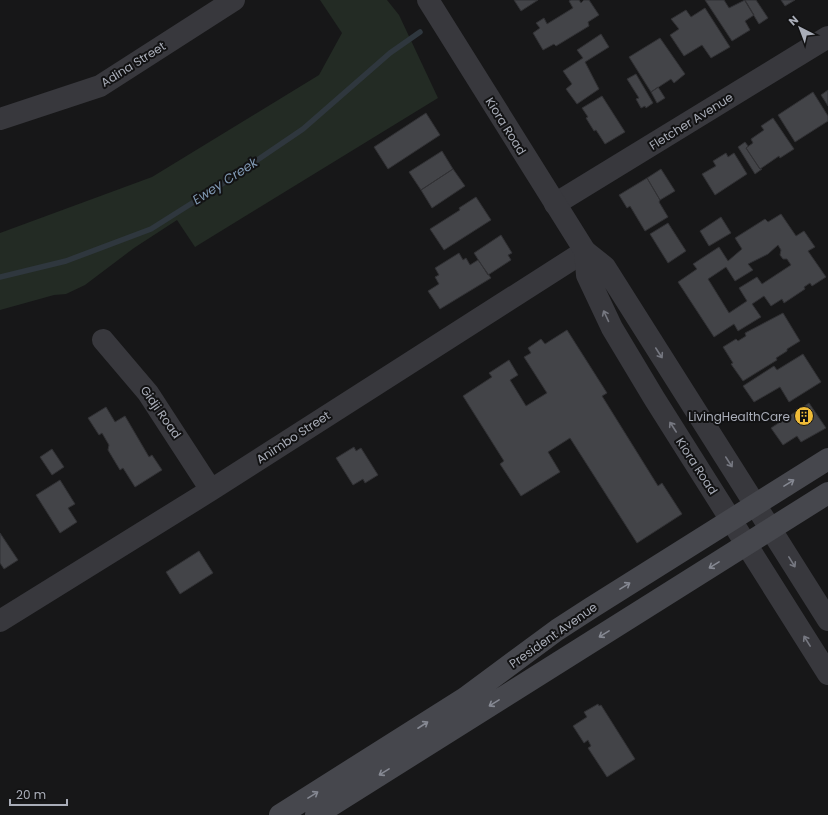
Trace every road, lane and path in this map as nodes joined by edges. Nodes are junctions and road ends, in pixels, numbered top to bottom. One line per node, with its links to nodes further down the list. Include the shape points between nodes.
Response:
1 (234, 0): 4 (street, Adina Street, via 100,86)
2 (428, 0): 5 (street, Kiora Road)
3 (828, 37): 5 (street, Fletcher Avenue)
4 (0, 119)
5 (555, 204): 6 (street, Kiora Road)
6 (585, 251): 9 (street, Animbo Street); 11 (street, Kiora Road, one-way to 11, via 605,267); 12 (street, Kiora Road, one-way to 6, via 612,328 587,275)
7 (103, 340): 9 (street, Gidji Road, via 148,393)
8 (828, 459): 11 (main road, President Avenue, one-way to 8)
9 (212, 490): 16 (street, Animbo Street)
10 (828, 493): 13 (main road, President Avenue)
11 (756, 504): 12 (main road, President Avenue); 13 (street, Kiora Road)
12 (731, 519): 14 (street, Kiora Road); 18 (main road, President Avenue, one-way to 12, via 465,698 557,630)
13 (771, 529): 14 (main road, President Avenue); 15 (street, Kiora Road, one-way to 15)
14 (747, 544): 17 (street, Kiora Road, one-way to 14); 19 (main road, President Avenue, one-way to 19)
15 (828, 620)
16 (0, 621)
17 (828, 674)
18 (280, 815)
19 (316, 815)

